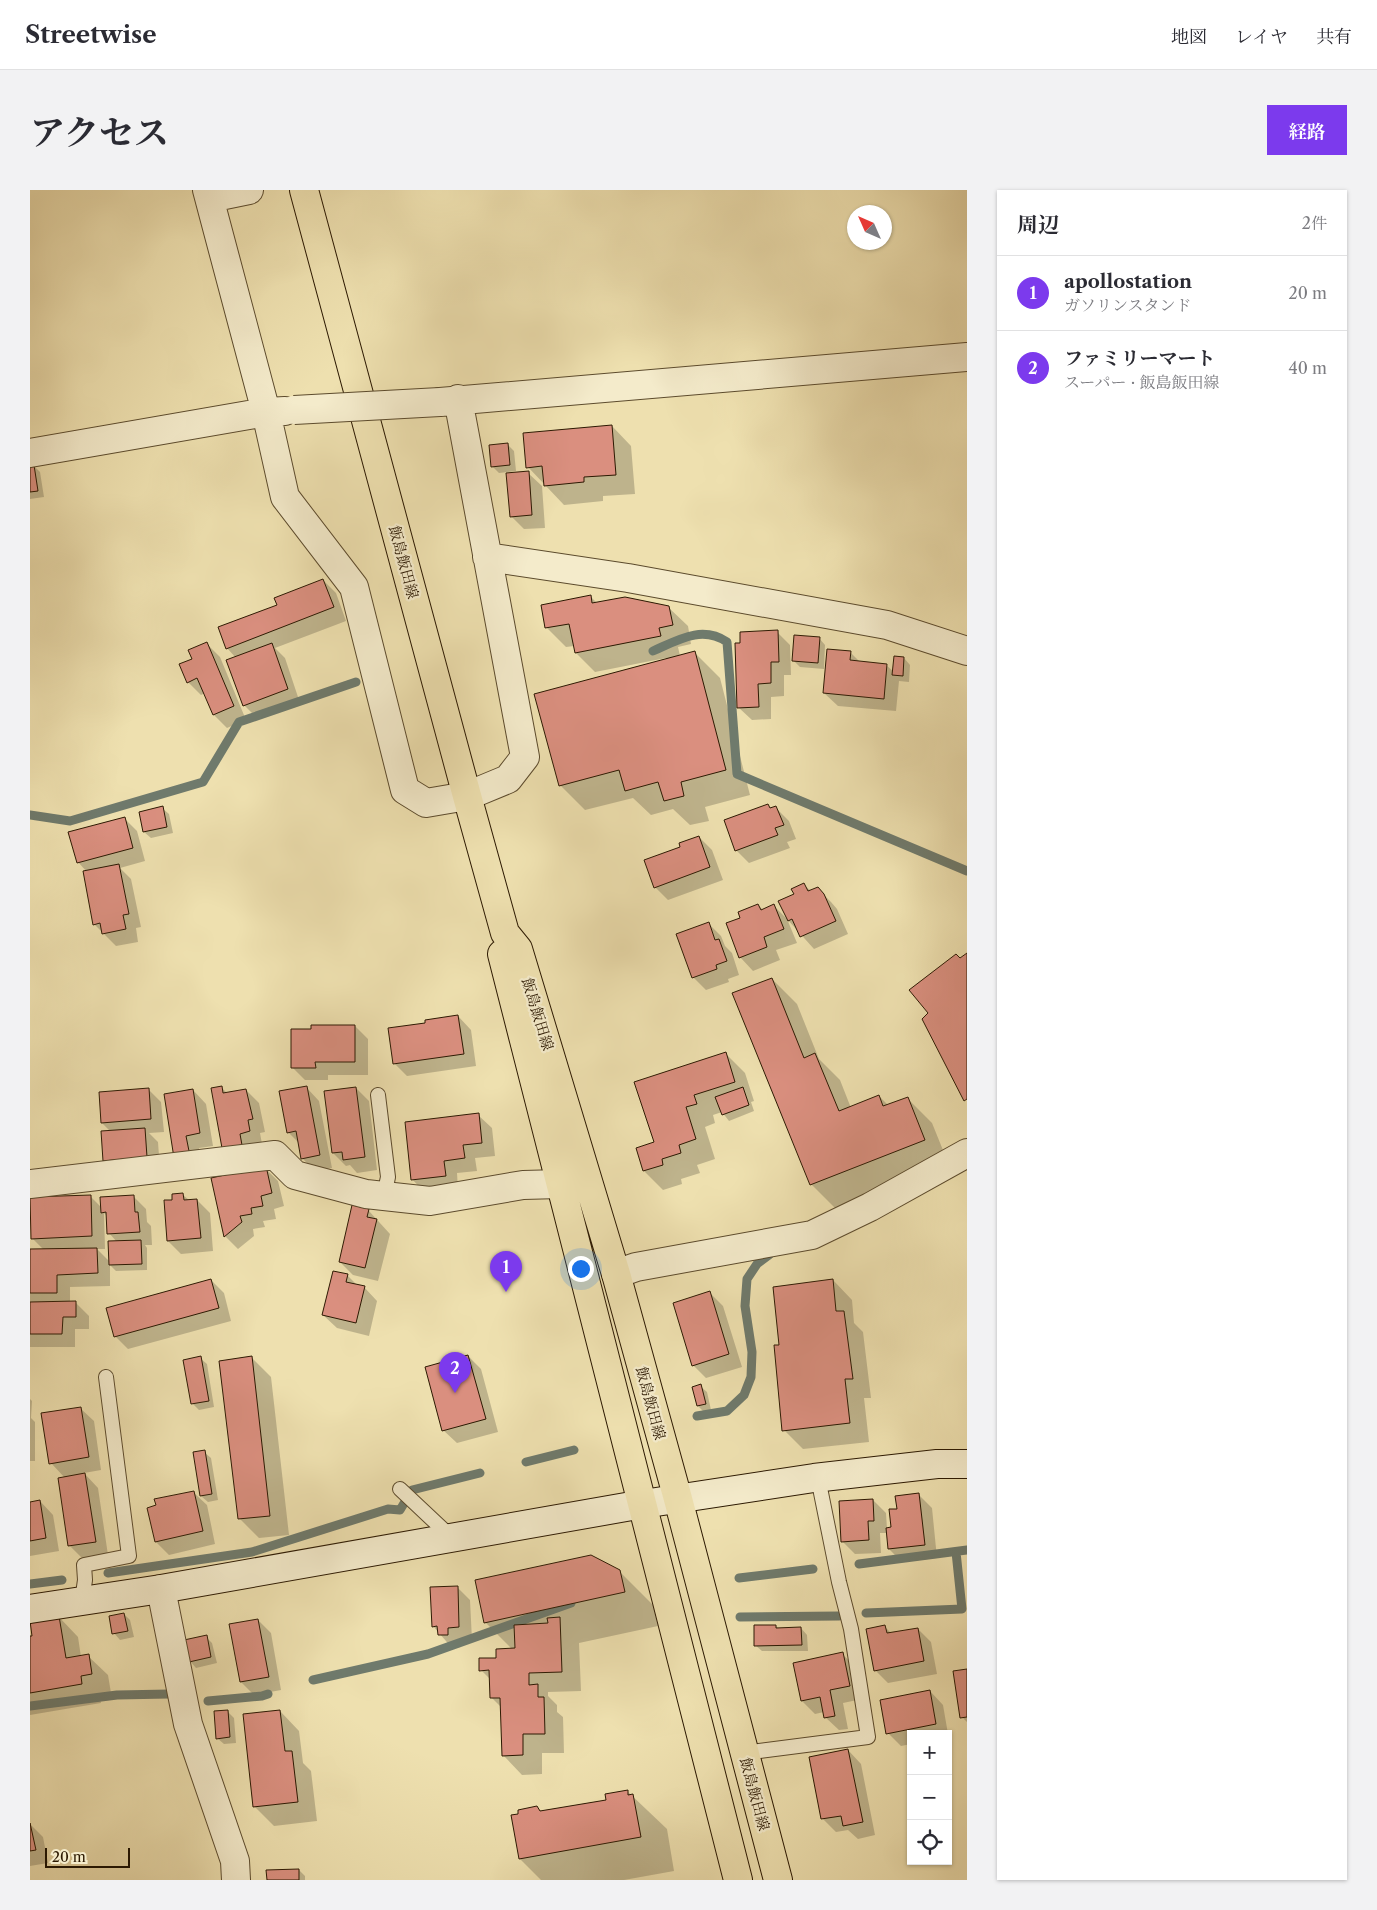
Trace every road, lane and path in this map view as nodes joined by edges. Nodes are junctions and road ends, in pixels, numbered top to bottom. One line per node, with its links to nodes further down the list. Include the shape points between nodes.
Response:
1 (249, 190): 3 (street)
2 (304, 190): 10 (main road, 飯島飯田線)
3 (208, 194): 6 (street)
4 (967, 357): 5 (street)
5 (449, 401): 6 (street, bridge); 8 (street)
6 (266, 412): 7 (street); 10 (street, via 285,497 354,587 405,790 426,803)
7 (30, 453)
8 (487, 557): 9 (street, via 628,578 887,625); 10 (street, via 525,757 508,778)
9 (967, 651)
10 (466, 796): 11 (main road, 飯島飯田線)
11 (505, 932): 15 (main road, 飯島飯田線, via 502,956); 17 (main road, 飯島飯田線, via 518,949)
12 (378, 1095): 16 (lane, via 388,1177)
13 (967, 1153): 17 (street, via 812,1235)
14 (30, 1184): 16 (street, via 275,1155 295,1175)
15 (560, 1184): 16 (street, via 523,1185 430,1200); 23 (main road, 飯島飯田線)
16 (384, 1196)
17 (616, 1274): 22 (main road, 飯島飯田線)
18 (106, 1377): 26 (lane, via 129,1556 84,1565)
19 (967, 1464): 20 (street, via 937,1464)
20 (818, 1478): 22 (street); 28 (lane, via 851,1629 868,1737)
21 (400, 1489): 24 (lane)
22 (678, 1499): 23 (street); 28 (main road, 飯島飯田線)
23 (643, 1504): 24 (street); 30 (main road, 飯島飯田線)
24 (451, 1537): 25 (street)
25 (161, 1589): 26 (street); 29 (street, via 188,1724 235,1861)
26 (82, 1601): 27 (street)
27 (30, 1609)
28 (744, 1753): 31 (main road, 飯島飯田線)
29 (236, 1880)
30 (738, 1880)
31 (778, 1880)

